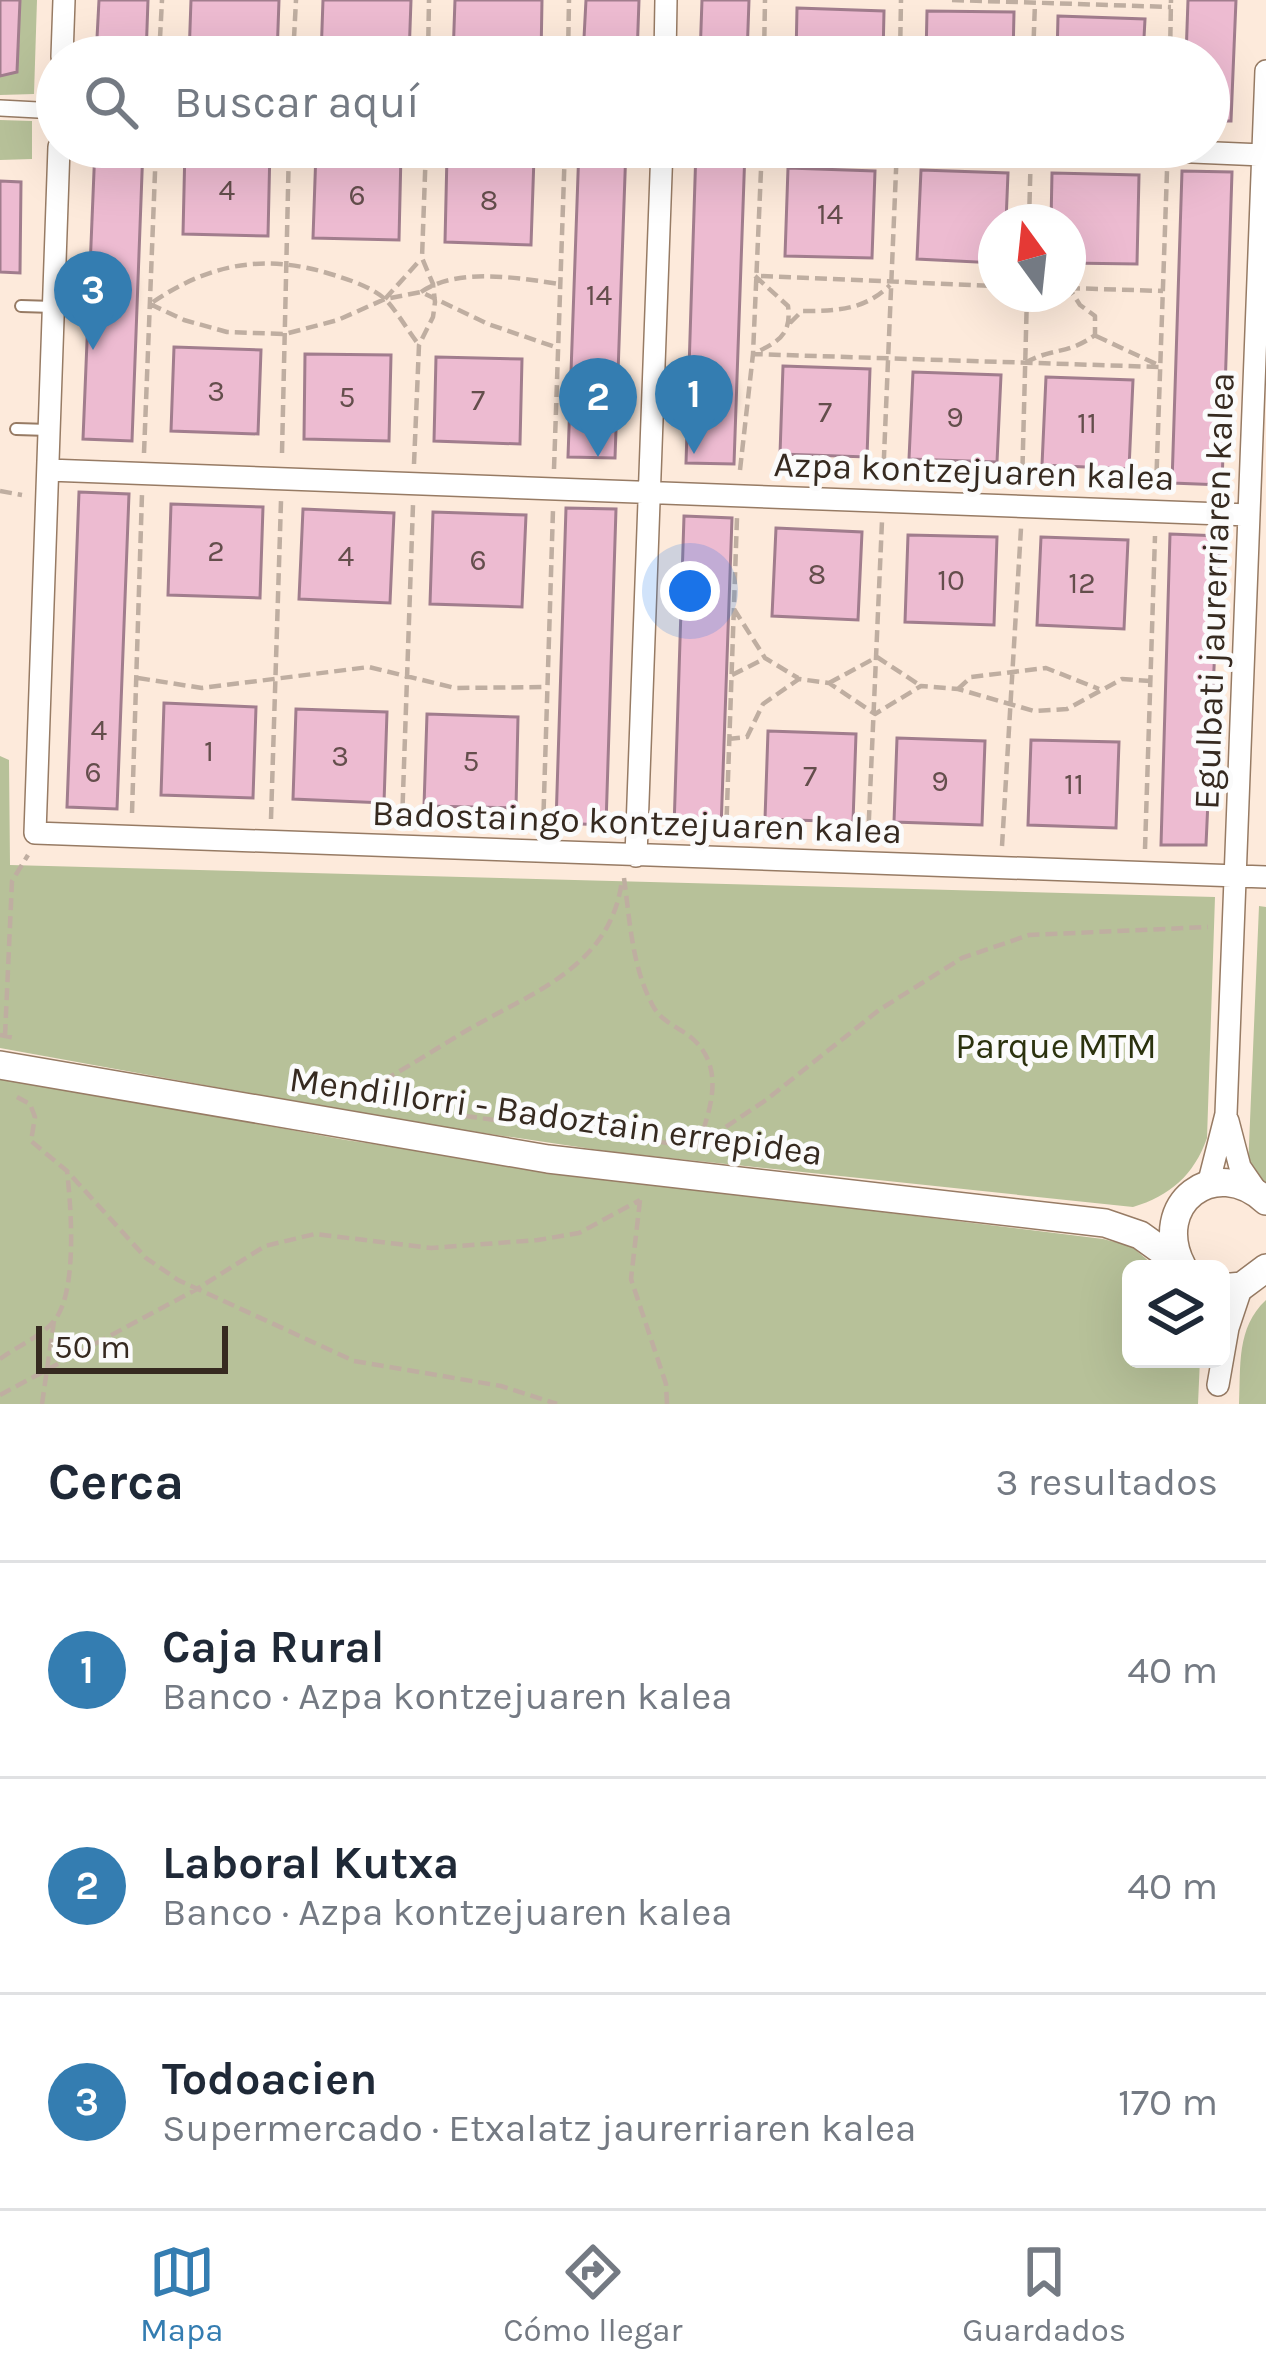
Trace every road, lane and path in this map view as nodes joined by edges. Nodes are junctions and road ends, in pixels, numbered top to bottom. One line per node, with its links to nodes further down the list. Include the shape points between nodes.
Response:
1 (64, 0): 12 (street)
2 (162, 0): 13 (path)
3 (296, 0): 14 (path)
4 (429, 0): 15 (path)
5 (569, 0): 16 (path)
6 (667, 0): 17 (street)
7 (765, 0): 18 (path)
8 (901, 0): 19 (path)
9 (952, 0): 10 (path)
10 (1035, 1): 11 (path); 20 (path)
11 (1171, 3): 21 (path)
12 (63, 36)
13 (160, 36)
14 (294, 36)
15 (428, 36)
16 (568, 36)
17 (666, 36)
18 (764, 36)
19 (900, 36)
20 (1034, 36)
21 (1170, 36)
22 (1266, 71): 26 (street, Egulbati jaurerriaren kalea)
23 (0, 108): 24 (street)
24 (36, 110)
25 (1230, 154): 26 (street)
26 (1263, 155): 78 (street, Egulbati jaurerriaren kalea)
27 (57, 168): 52 (street)
28 (155, 168): 50 (path)
29 (288, 168): 39 (path)
30 (425, 168): 38 (path)
31 (564, 168): 43 (path)
32 (661, 168): 72 (street)
33 (761, 168): 40 (path)
34 (896, 168): 41 (path)
35 (1030, 168): 37 (path)
36 (1167, 168): 46 (path)
37 (1029, 204)
38 (422, 258): 42 (path); 48 (path)
39 (286, 261): 48 (path); 50 (path, via 220,269); 56 (path)
40 (755, 276): 41 (path); 55 (path, via 788,306); 60 (path)
41 (892, 282): 44 (path); 55 (path, via 867,304 802,310); 61 (path)
42 (433, 284): 43 (path, via 495,277); 47 (path); 49 (path)
43 (560, 284): 59 (path)
44 (978, 285)
45 (1086, 289): 46 (path)
46 (1163, 291): 63 (path)
47 (421, 292): 48 (path); 49 (path)
48 (385, 299): 56 (path); 58 (path)
49 (435, 302): 58 (path); 59 (path)
50 (150, 304): 56 (path, via 227,332); 67 (path)
51 (21, 306): 52 (lane)
52 (53, 307): 65 (street)
53 (1086, 309): 57 (path, via 1095,316)
54 (1026, 312): 62 (path)
55 (790, 323): 60 (path, via 782,340)
56 (284, 334): 68 (path)
57 (1095, 335): 62 (path, via 1074,351 1044,352); 63 (path)
58 (418, 345): 69 (path)
59 (558, 348): 70 (path)
60 (752, 354): 61 (path); 73 (path)
61 (888, 358): 62 (path); 74 (path)
62 (1025, 363): 63 (path); 76 (path)
63 (1160, 367): 77 (path)
64 (16, 429): 65 (lane)
65 (49, 430): 66 (street)
66 (48, 470): 67 (street, Azpa kontzejuaren kalea); 97 (street)
67 (143, 473): 68 (street, Azpa kontzejuaren kalea); 85 (path)
68 (281, 478): 69 (street, Azpa kontzejuaren kalea); 86 (path)
69 (414, 482): 70 (street, Azpa kontzejuaren kalea); 83 (path)
70 (554, 488): 72 (street, Azpa kontzejuaren kalea); 91 (path)
71 (0, 490): 75 (path, via 20,492)
72 (651, 490): 73 (street, Azpa kontzejuaren kalea); 105 (street)
73 (737, 495): 74 (street, Azpa kontzejuaren kalea); 79 (path)
74 (882, 500): 76 (street, Azpa kontzejuaren kalea); 80 (path)
75 (28, 505)
76 (1022, 506): 77 (street, Azpa kontzejuaren kalea); 82 (path)
77 (1156, 511): 78 (street, Azpa kontzejuaren kalea); 88 (path)
78 (1249, 515): 107 (street, Egulbati jaurerriaren kalea)
79 (734, 609): 81 (path); 84 (path)
80 (877, 657): 89 (path); 90 (path); 95 (path)
81 (765, 658): 84 (path); 87 (path)
82 (1012, 671): 92 (path, via 971,677); 93 (path, via 1046,668); 94 (path)
83 (407, 674): 86 (path, via 369,667); 91 (path, via 455,688); 102 (path)
84 (732, 675): 96 (path)
85 (136, 677): 86 (path, via 202,688); 98 (path)
86 (275, 677): 100 (path)
87 (800, 679): 89 (path); 96 (path, via 763,704 747,737)
88 (1150, 680): 93 (path, via 1122,679); 106 (path)
89 (830, 682): 95 (path)
90 (921, 686): 92 (path); 95 (path)
91 (548, 687): 104 (path)
92 (958, 689): 94 (path)
93 (1102, 690): 94 (path, via 1067,709 1034,711)
94 (1010, 702): 103 (path)
95 (875, 714): 101 (path)
96 (728, 739): 99 (path)
97 (35, 833): 98 (street, Badostaingo kontzejuaren kalea); 110 (path, via 11,887)
98 (131, 837): 100 (street, Badostaingo kontzejuaren kalea)
99 (726, 838)
100 (270, 842): 102 (street, Badostaingo kontzejuaren kalea)
101 (868, 845)
102 (401, 847): 104 (street, Badostaingo kontzejuaren kalea)
103 (1002, 847)
104 (542, 852): 105 (street, Badostaingo kontzejuaren kalea)
105 (636, 856): 106 (street, Badostaingo kontzejuaren kalea)
106 (1144, 873): 107 (street, Badostaingo kontzejuaren kalea)
107 (1237, 877): 108 (street, Badostaingo kontzejuaren kalea); 115 (street, Egulbati jaurerriaren kalea)
108 (1266, 877)
109 (1215, 926): 117 (path, via 1029,935 962,958)
110 (2, 1036): 111 (path)
111 (25, 1040)
112 (0, 1065): 123 (street, Mendillorri - Badoztain errepidea, via 548,1159)
113 (14, 1096): 119 (path, via 30,1104 31,1141)
114 (370, 1102): 117 (path, via 346,1100 570,970 619,906 623,873 639,977 656,1013 711,1063 712,1100)
115 (1226, 1114): 120 (street, Egulbati jaurerriaren kalea); 121 (street, Egulbati jaurerriaren kalea, via 1240,1167)
116 (463, 1115): 117 (path)
117 (696, 1147): 118 (path)
118 (719, 1150)
119 (67, 1172): 128 (path, via 146,1258); 129 (path, via 68,1269)
120 (1208, 1185): 121 (street, via 1245,1186); 122 (street)
121 (1263, 1199)
122 (1175, 1216): 123 (street, Mendillorri - Badoztain errepidea); 125 (street)
123 (1105, 1223): 124 (street, Mendillorri - Badoztain errepidea, via 1140,1235)
124 (1173, 1260)
125 (1179, 1260)
126 (1266, 1268): 127 (street)
127 (1232, 1287): 132 (street)
128 (197, 1289): 131 (path); 135 (path, via 354,1361 501,1386); 136 (path, via 265,1246 315,1234 431,1248 538,1240 579,1233 640,1200 631,1279)
129 (54, 1321): 130 (path); 131 (path)
130 (0, 1359)
131 (48, 1372): 133 (path); 134 (path)
132 (1218, 1394)
133 (0, 1395)
134 (42, 1404)
135 (557, 1404)
136 (667, 1404)

